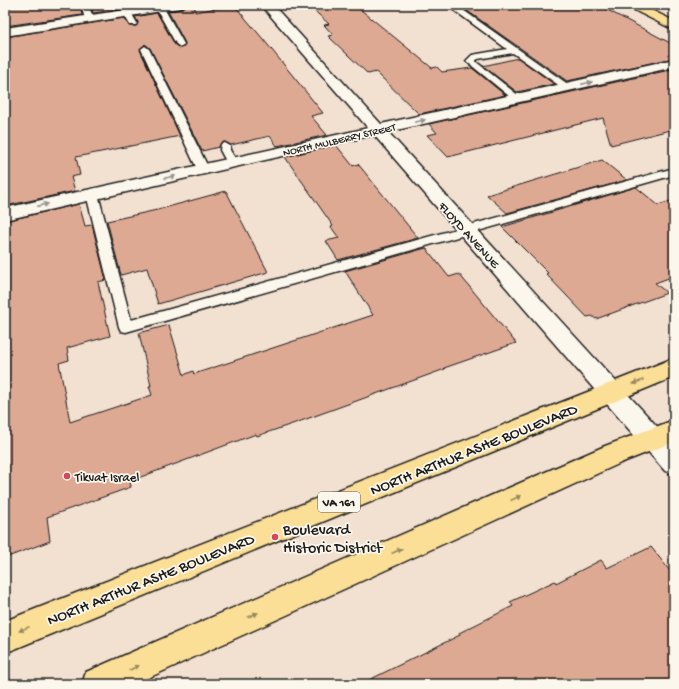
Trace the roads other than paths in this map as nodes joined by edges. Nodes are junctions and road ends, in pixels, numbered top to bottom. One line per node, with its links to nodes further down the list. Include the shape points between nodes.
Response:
1 (85, 5): 7 (lane)
2 (180, 5): 6 (street)
3 (267, 5): 16 (street, FLOYD AVENUE)
4 (451, 5): 12 (lane)
5 (632, 5): 8 (main road)
6 (160, 8): 7 (street, via 130,18); 10 (lane)
7 (89, 19): 9 (street)
8 (674, 26)
9 (5, 32)
10 (180, 44)
11 (145, 49): 19 (lane)
12 (514, 50): 14 (lane); 15 (lane, via 475,56 470,61)
13 (674, 63): 14 (street, NORTH MULBERRY STREET, one-way to 13)
14 (567, 88): 15 (street, NORTH MULBERRY STREET)
15 (518, 98): 16 (street, NORTH MULBERRY STREET, one-way to 15)
16 (377, 130): 18 (street, NORTH MULBERRY STREET); 23 (street, FLOYD AVENUE)
17 (225, 146): 18 (lane, via 224,150)
18 (232, 163): 19 (street, NORTH MULBERRY STREET)
19 (203, 169): 21 (street, NORTH MULBERRY STREET, one-way to 19)
20 (674, 171): 23 (lane)
21 (92, 194): 22 (street, NORTH MULBERRY STREET, one-way to 21); 23 (lane, via 126,327)
22 (5, 214)
23 (467, 230): 25 (street, FLOYD AVENUE)
24 (674, 367): 25 (main road, NORTH ARTHUR ASHE BOULEVARD / VA 161, one-way to 25)
25 (610, 394): 26 (street, FLOYD AVENUE); 28 (main road, NORTH ARTHUR ASHE BOULEVARD / VA 161, one-way to 28)
26 (663, 435): 27 (street, FLOYD AVENUE); 29 (main road, one-way to 26, via 608,457)
27 (674, 463)
28 (5, 637)
29 (98, 684)

